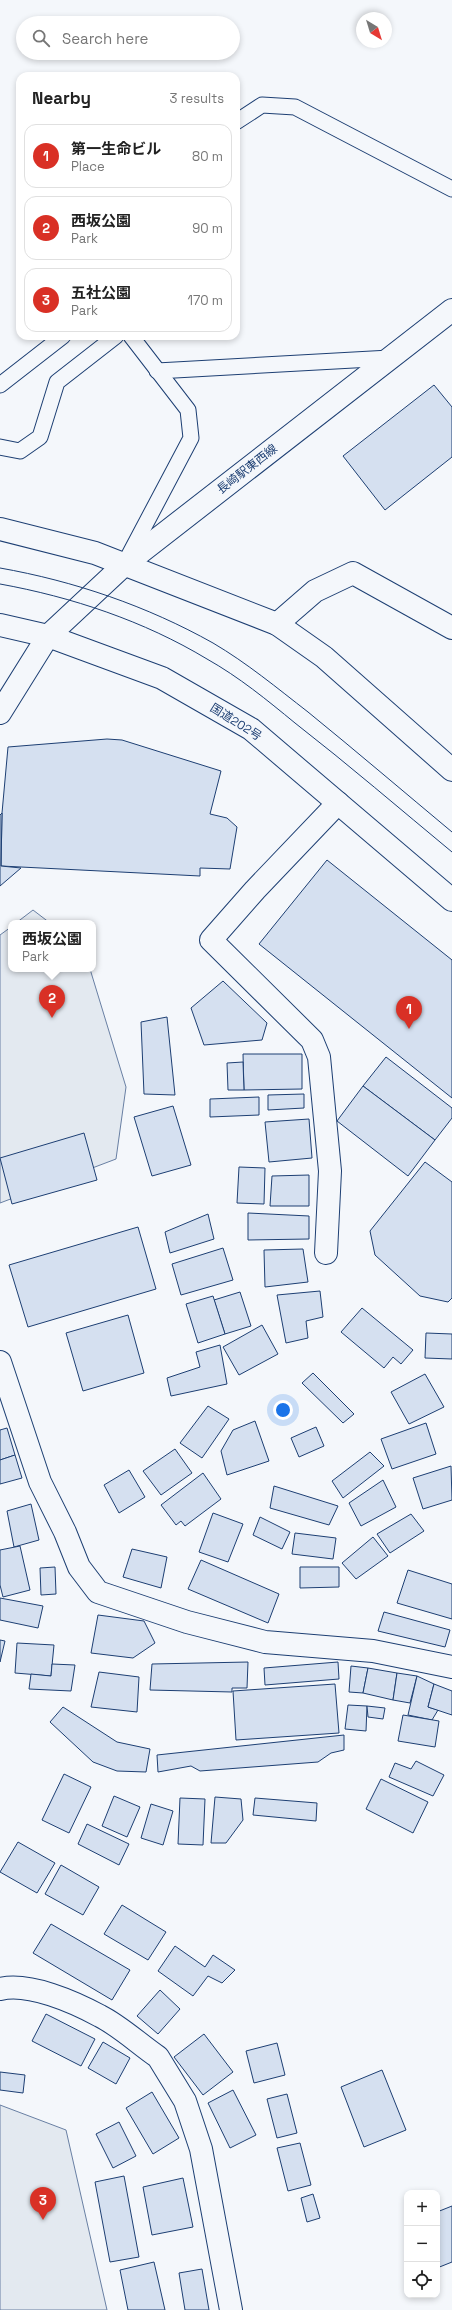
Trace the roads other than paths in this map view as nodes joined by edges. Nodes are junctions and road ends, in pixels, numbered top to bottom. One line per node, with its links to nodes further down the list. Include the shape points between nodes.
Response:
1 (240, 119): 2 (lane, via 262,105 295,108)
2 (452, 189)
3 (452, 310): 7 (main road, 長崎駅東西線)
4 (58, 340): 9 (lane)
5 (111, 340): 10 (lane, via 57,382 40,437 20,451)
6 (134, 340): 8 (lane)
7 (390, 358): 8 (lane); 12 (main road, 長崎駅東西線)
8 (157, 371): 12 (lane, via 188,410 191,438)
9 (0, 386)
10 (0, 446)
11 (0, 529): 12 (main road, via 95,553)
12 (124, 565): 13 (main road); 16 (main road, 長崎駅東西線)
13 (276, 624): 15 (main road, via 315,591 353,573); 18 (main road, via 324,657)
14 (0, 625): 16 (main road, 国道202号)
15 (452, 628)
16 (48, 636): 17 (main road, 長崎駅東西線); 19 (main road, 国道202号, via 162,678 251,729)
17 (1, 712)
18 (452, 770)
19 (338, 803): 20 (main road, 国道202号); 21 (main road, via 211,940 312,1040 318,1057 330,1171)
20 (452, 900)
21 (326, 1253)
22 (0, 1362): 23 (main road, via 40,1482 79,1567 98,1592 187,1622 265,1642 372,1650)
23 (452, 1667)
24 (0, 1988): 25 (main road, via 47,1993 101,2016 158,2057 165,2066 185,2101 201,2149)
25 (231, 2310)

